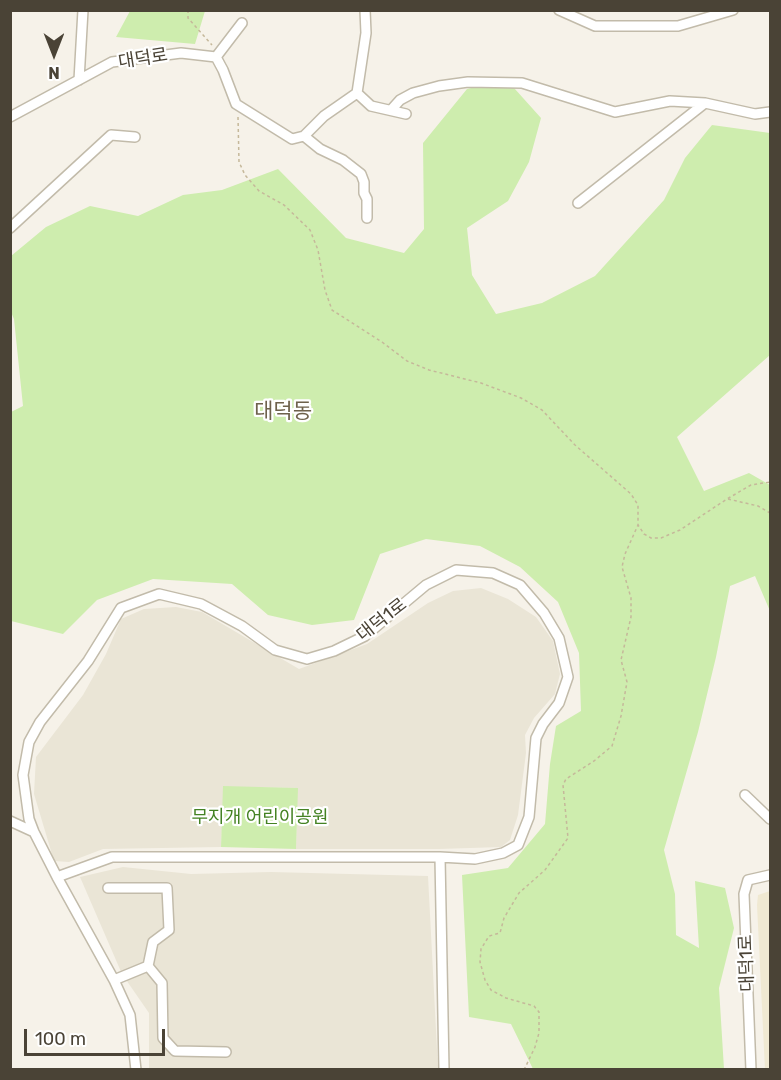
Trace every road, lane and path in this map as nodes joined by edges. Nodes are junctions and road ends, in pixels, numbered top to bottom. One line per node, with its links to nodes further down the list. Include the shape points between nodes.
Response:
1 (83, 10): 8 (street)
2 (188, 10): 7 (path, via 188,18)
3 (365, 10): 9 (street, via 366,33)
4 (559, 10): 5 (street, via 595,26 678,26)
5 (733, 10)
6 (242, 22): 7 (street)
7 (217, 55): 8 (street, 대덕로, via 181,52 112,62); 11 (street)
8 (79, 80): 15 (street, 대덕로)
9 (357, 93): 12 (street, via 371,106); 16 (street)
10 (705, 103): 12 (street, via 670,101 615,112 522,83 468,82 413,93); 13 (street, via 755,114); 18 (street)
11 (236, 104): 16 (street, via 292,139); 24 (path, via 238,162 259,191 284,206 310,230 332,310 406,361 481,383 542,410 631,494 638,505)
12 (392, 110): 14 (street)
13 (771, 112)
14 (406, 114)
15 (10, 117)
16 (304, 136): 19 (street, via 361,174)
17 (135, 137): 20 (street, via 111,135)
18 (579, 203)
19 (367, 218)
20 (10, 228)
21 (771, 482): 22 (path, via 751,485)
22 (727, 499): 23 (path); 24 (path, via 661,538 651,538)
23 (771, 513)
24 (638, 525): 38 (path, via 622,567 631,598 631,617 621,660 627,682 612,746 566,778 563,785 568,838 545,870 519,893 500,933 489,936 481,949 483,970 491,990 534,1006 539,1012 539,1033)
25 (745, 795): 26 (street)
26 (771, 819)
27 (10, 820): 28 (street)
28 (34, 832): 29 (street, 대덕1로, via 23,775 29,742 121,608 159,594 201,604 275,650 307,659 365,636 426,585 456,570 493,573 520,585 544,614 559,638 568,677 559,703 536,738 528,818 518,845 475,859); 31 (street, 대덕1로)
29 (440, 857): 31 (street, via 112,857); 37 (street)
30 (771, 875): 39 (street, 대덕1로, via 748,880 744,894)
31 (57, 877): 34 (street, 대덕1로)
32 (108, 888): 33 (street, via 167,888 169,930 153,942)
33 (148, 966): 34 (street); 35 (street, via 162,983 163,1038 175,1051)
34 (114, 980): 36 (street, 대덕1로, via 130,1015)
35 (226, 1052)
36 (136, 1070)
37 (444, 1070)
38 (524, 1070)
39 (751, 1070)

